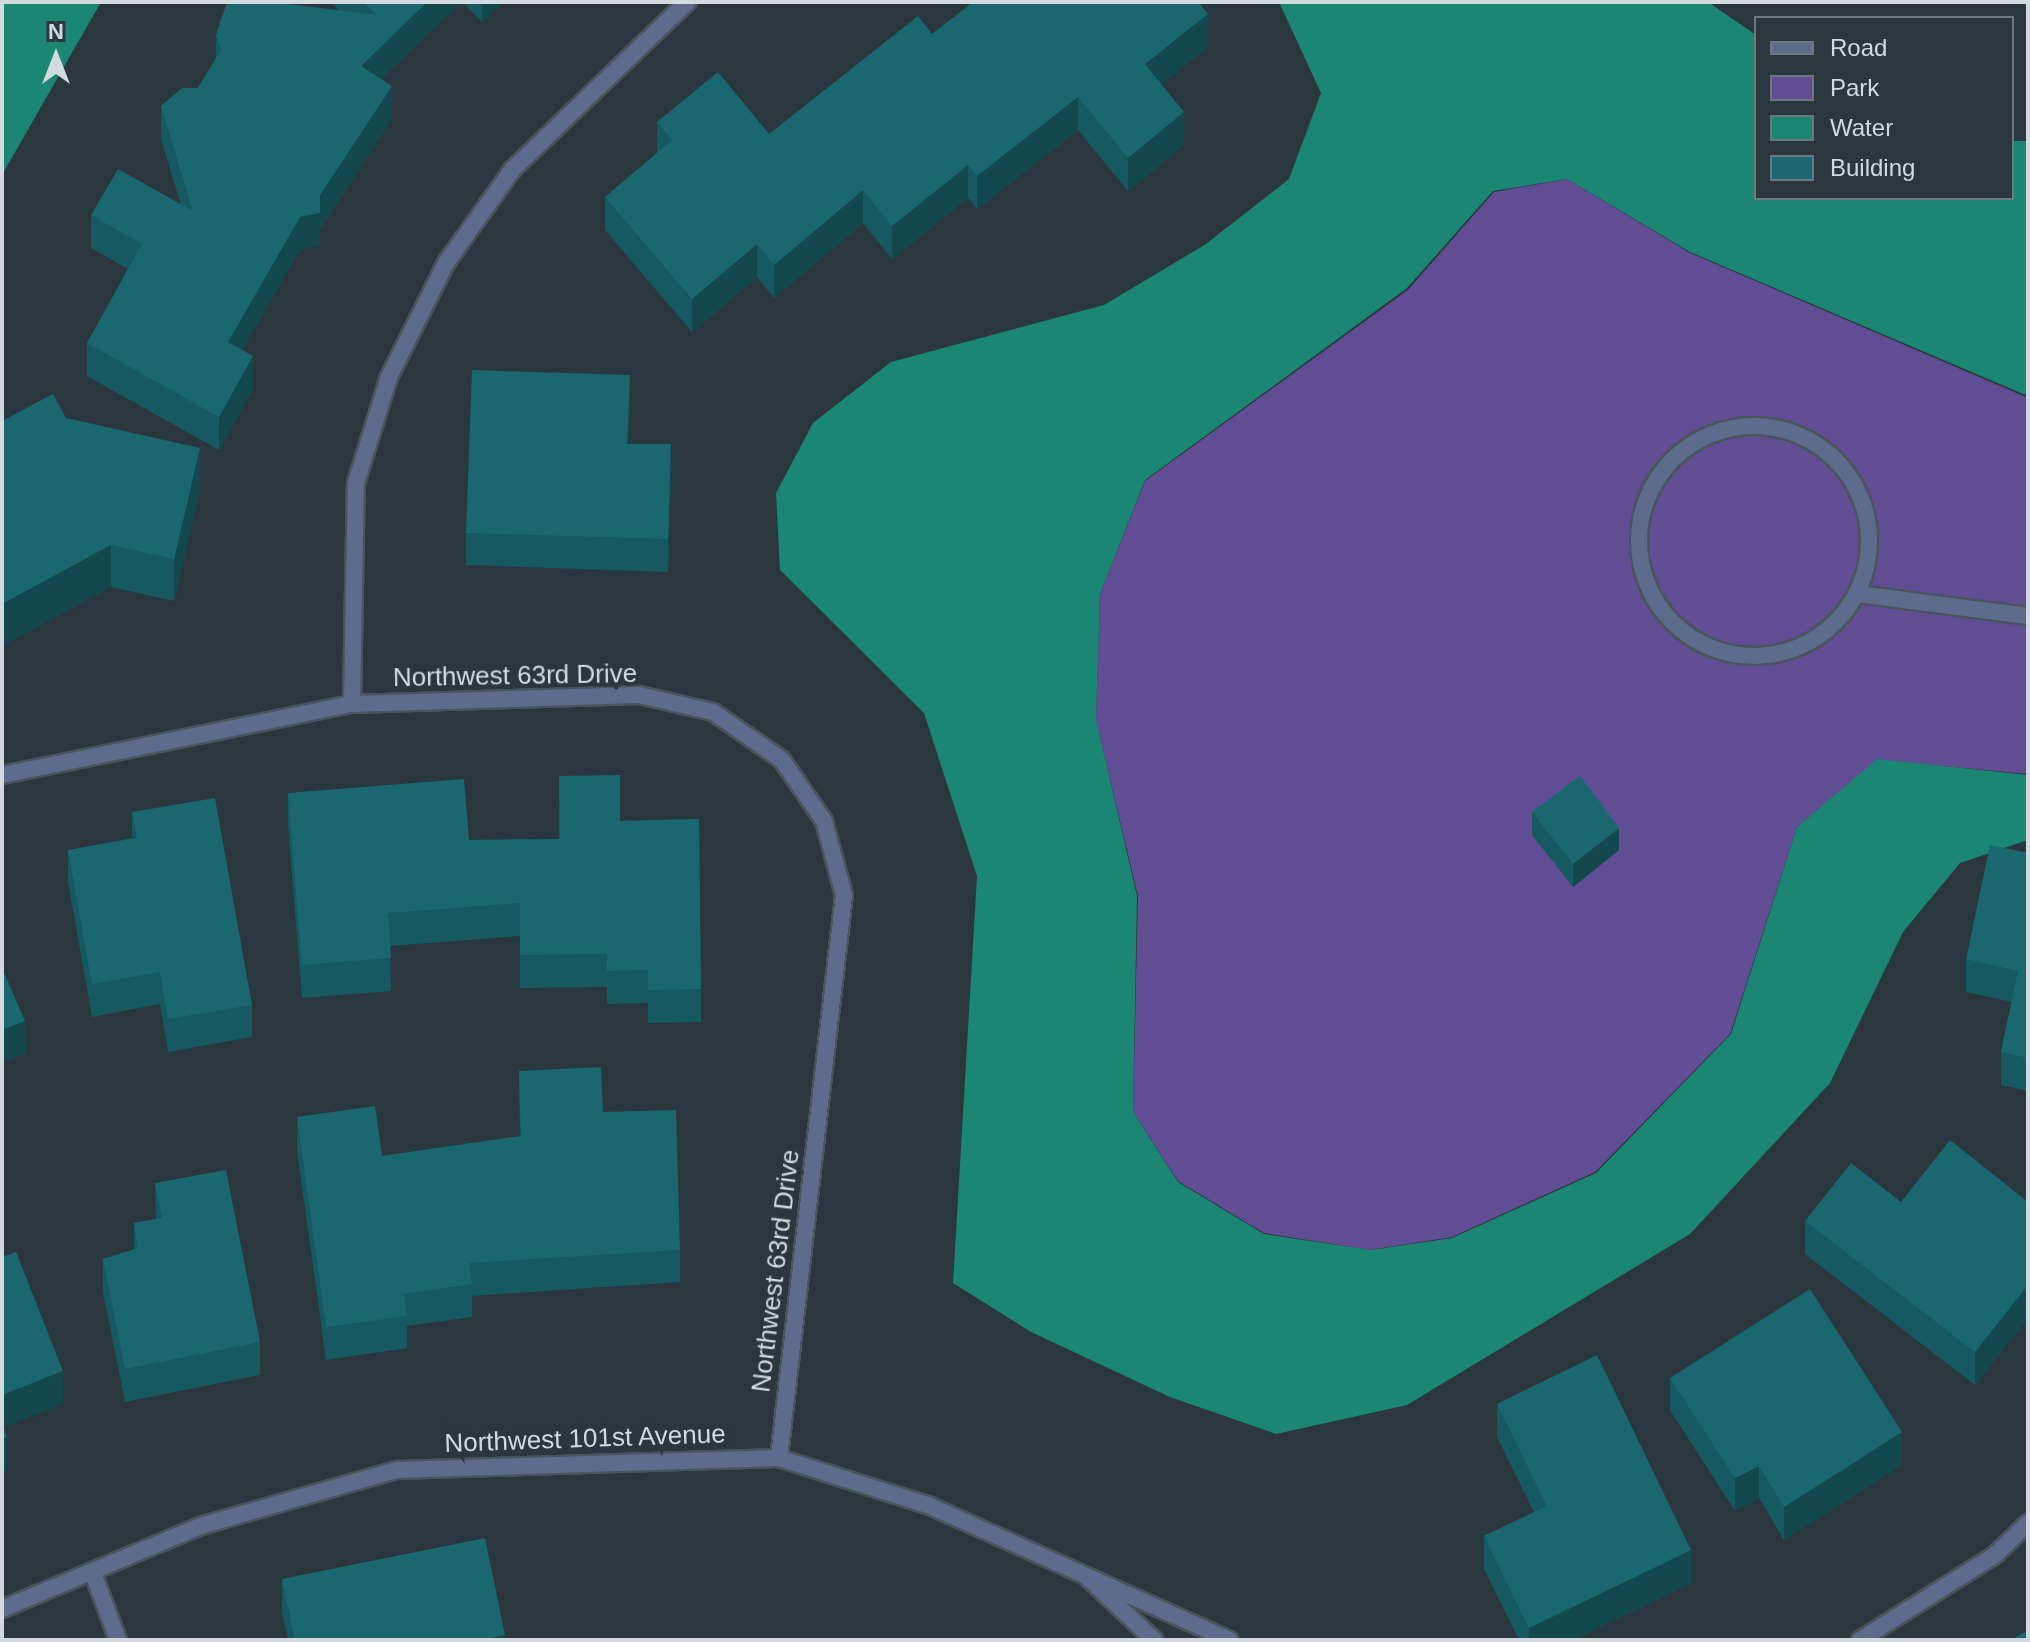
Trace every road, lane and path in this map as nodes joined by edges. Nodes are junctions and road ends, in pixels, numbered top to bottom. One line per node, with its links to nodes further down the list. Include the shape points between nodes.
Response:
1 (687, 2): 4 (street, via 512,170 446,263 389,377 356,483)
2 (1858, 594): 2 (street, via 1869,555 1862,496 1831,452 1805,436 1745,429 1707,438 1684,450 1647,493 1639,522 1642,581 1652,604 1704,646 1738,654 1787,648 1837,621); 3 (street)
3 (2028, 616)
4 (352, 704): 5 (street, Northwest 63rd Drive); 6 (street, Northwest 63rd Drive, via 639,695 713,712 782,760 824,821 844,895)
5 (2, 775)
6 (779, 1458): 8 (street, Northwest 101st Avenue, via 930,1506); 9 (street, Northwest 101st Avenue, via 397,1470 200,1526)
7 (2028, 1523): 14 (street, via 1995,1555)
8 (1077, 1567): 12 (street, Northwest 101st Avenue); 13 (street, Northwest 101st Avenue)
9 (94, 1576): 10 (street, Northwest 101st Avenue); 11 (street)
10 (2, 1609)
11 (118, 1640)
12 (1154, 1640)
13 (1229, 1640)
14 (1860, 1640)

